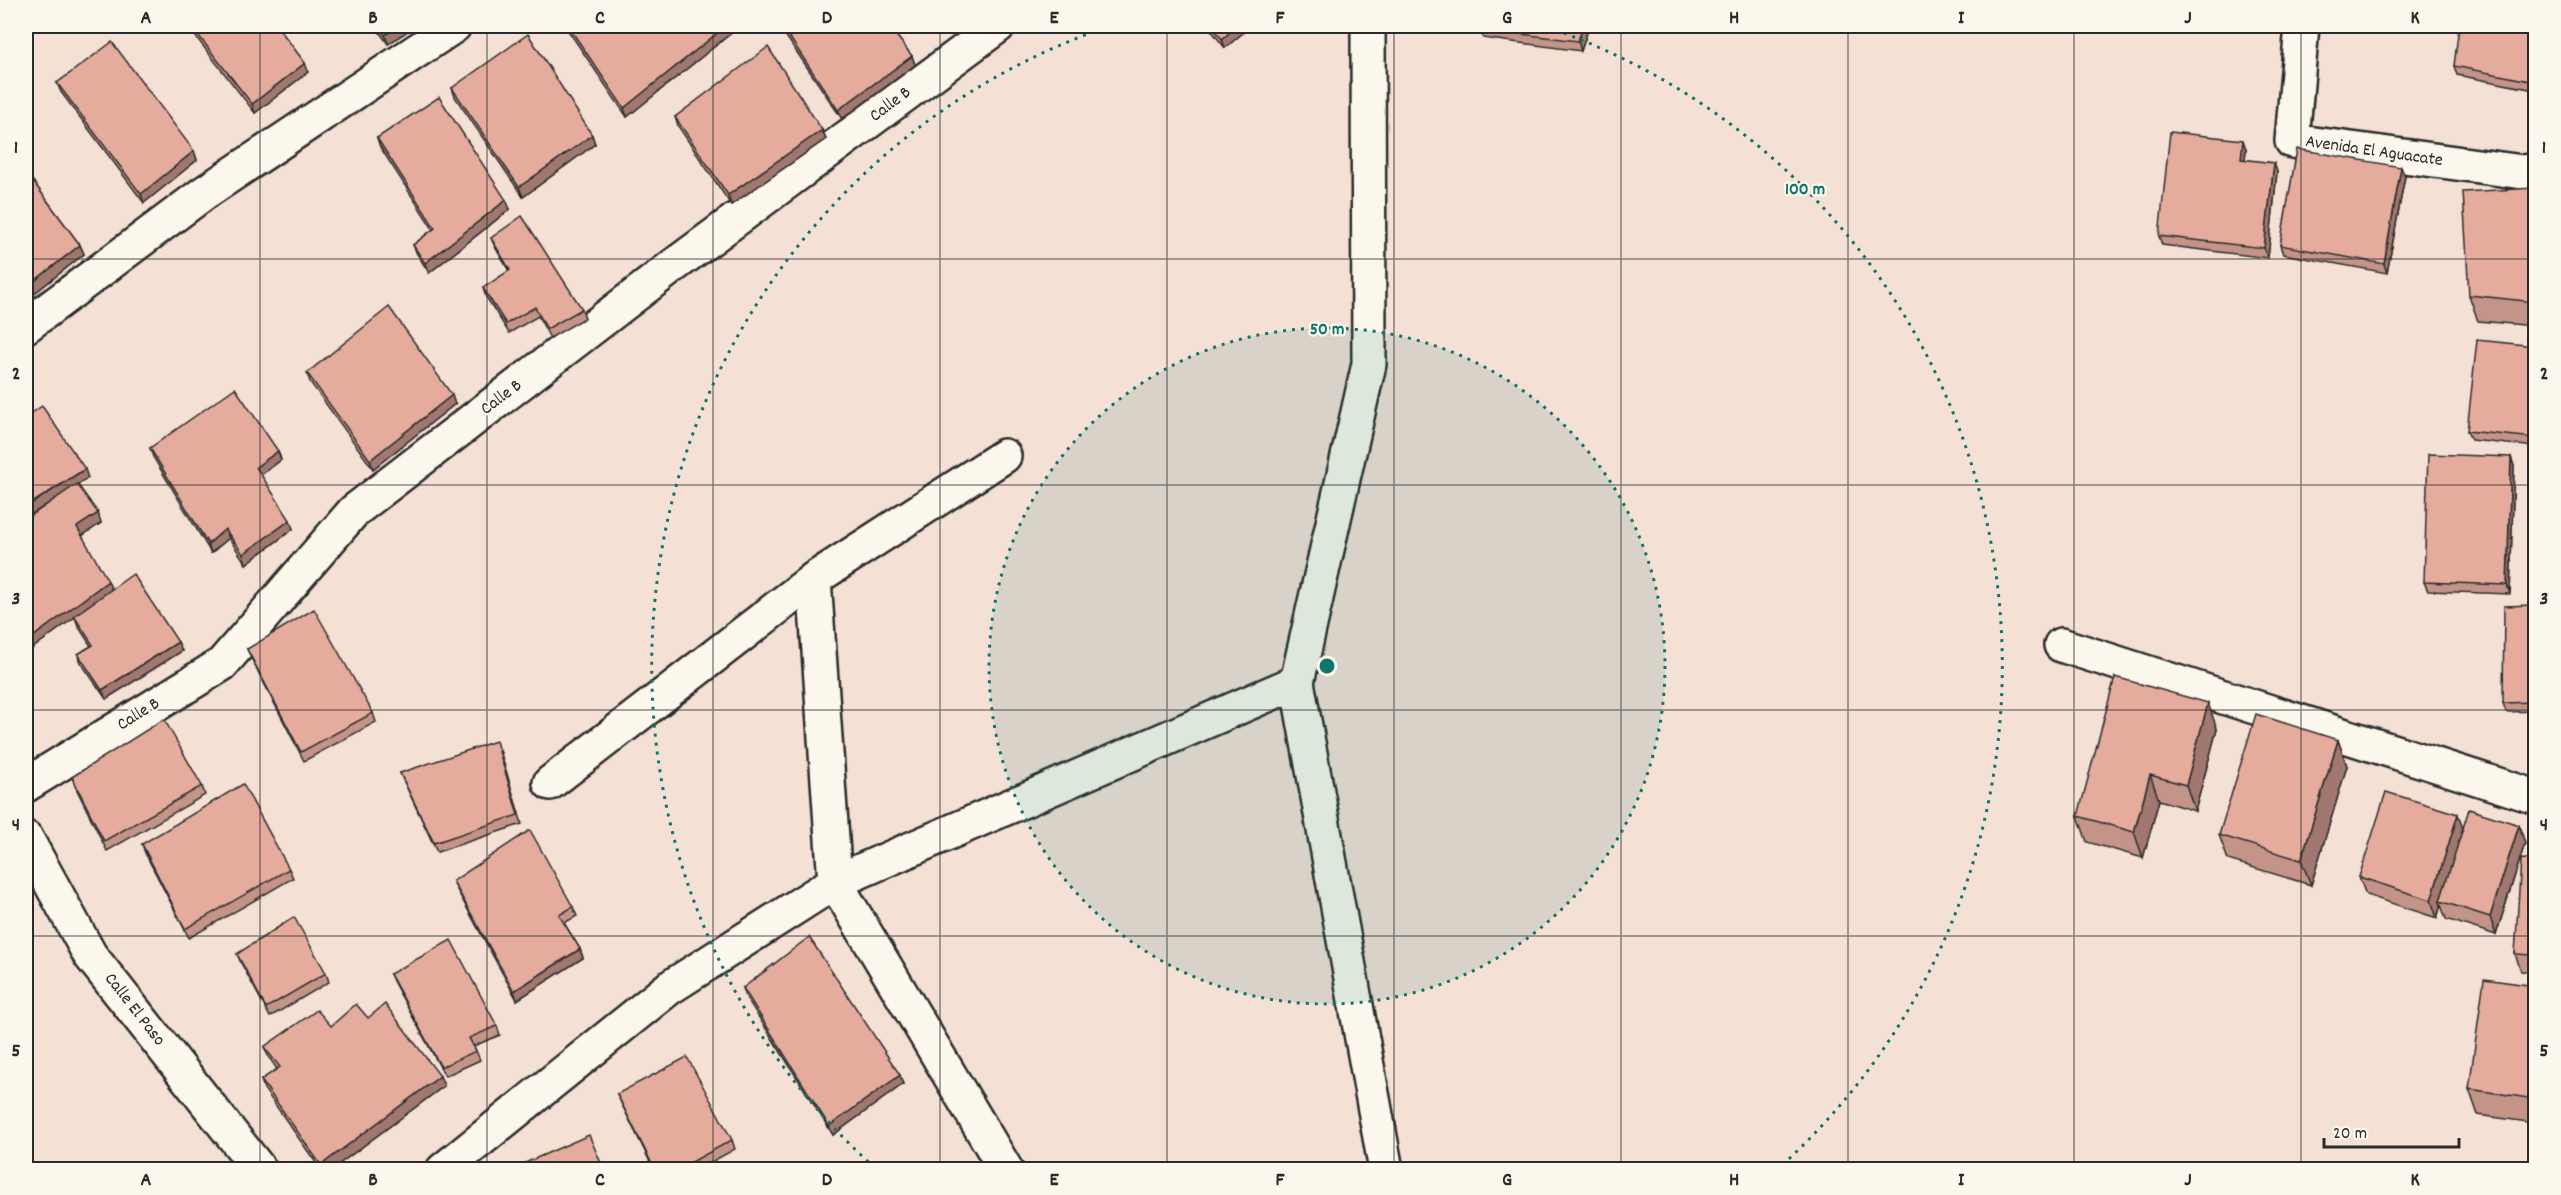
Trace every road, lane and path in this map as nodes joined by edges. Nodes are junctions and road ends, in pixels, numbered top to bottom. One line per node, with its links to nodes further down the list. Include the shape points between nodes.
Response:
1 (454, 26): 6 (street, via 204,194)
2 (998, 26): 12 (street, Calle B, via 673,267 354,512 222,664)
3 (1368, 26): 10 (street, via 1369,364)
4 (2302, 26): 5 (street, Avenida El Aguacate, via 2292,141)
5 (2535, 171)
6 (26, 326)
7 (1004, 456): 8 (street)
8 (814, 579): 11 (street); 15 (street)
9 (2061, 645): 13 (street)
10 (1298, 682): 15 (street); 19 (street)
11 (550, 783)
12 (26, 785)
13 (2535, 797)
14 (26, 838): 16 (street, Calle El Paso, via 90,955)
15 (835, 882): 17 (street, via 669,988); 18 (street)
16 (260, 1170)
17 (443, 1170)
18 (1006, 1170)
19 (1386, 1170)

